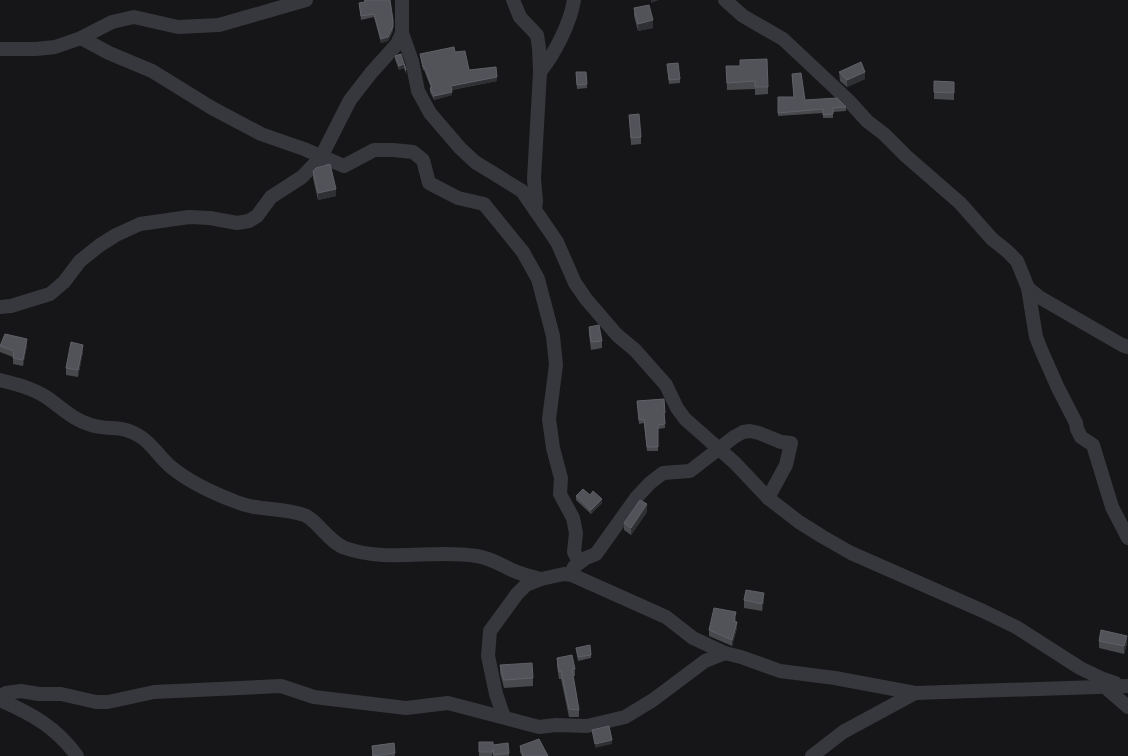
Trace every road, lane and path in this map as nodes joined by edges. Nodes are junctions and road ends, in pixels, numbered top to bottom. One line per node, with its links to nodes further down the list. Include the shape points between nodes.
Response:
1 (306, 0): 7 (street, via 212,26 178,27 146,19 122,19)
2 (402, 0): 6 (street)
3 (513, 0): 9 (street, via 520,17 536,35)
4 (574, 0): 9 (street, via 552,57)
5 (725, 0): 12 (street, via 743,16 783,39 867,121 960,203 1017,261)
6 (402, 33): 10 (street, via 397,44 350,100); 11 (street, via 418,91 430,113 475,162 522,192)
7 (81, 38): 8 (street, via 55,47); 10 (street, via 152,71 261,134)
8 (0, 49)
9 (540, 72): 11 (street)
10 (321, 157): 13 (street, via 302,177 271,198 249,221 237,223 189,217 140,224 100,245 80,261 50,294); 19 (street, via 344,166 374,150 413,152 423,160 430,183 458,198 484,204 523,252 540,286 553,336 556,372 549,419 561,478 560,494 576,533)
11 (535, 210): 16 (street, via 586,299 666,386 685,419)
12 (1028, 288): 14 (street, via 1079,321); 18 (street, via 1042,352 1077,429 1093,445 1112,507)
13 (0, 307)
14 (1128, 347)
15 (0, 380): 20 (street, via 46,397 63,411 92,426 128,429 143,438 187,480 234,501 250,507 308,516 344,548 378,555 478,556)
16 (720, 449): 17 (street); 17 (street, via 734,437 750,431 791,443 786,465); 19 (street, via 690,471 664,473 650,483 596,554)
17 (768, 498): 22 (street, via 799,522 851,553 983,611 1016,627 1080,668)
18 (1128, 538)
19 (576, 569): 20 (street); 21 (street, via 666,617 693,638)
20 (541, 579): 27 (street, via 526,585 517,594 490,631 488,656)
21 (725, 654): 24 (street, via 780,671); 27 (street, via 705,661 653,700 624,717 586,726 539,727)
22 (1128, 686): 23 (street)
23 (1105, 687): 24 (street); 26 (street)
24 (915, 693): 29 (street, via 843,732)
25 (0, 698): 27 (street, via 21,691 108,702 154,692 281,686 314,697 406,708 448,703); 28 (street, via 46,722)
26 (1128, 707)
27 (504, 717)
28 (77, 756)
29 (812, 756)

